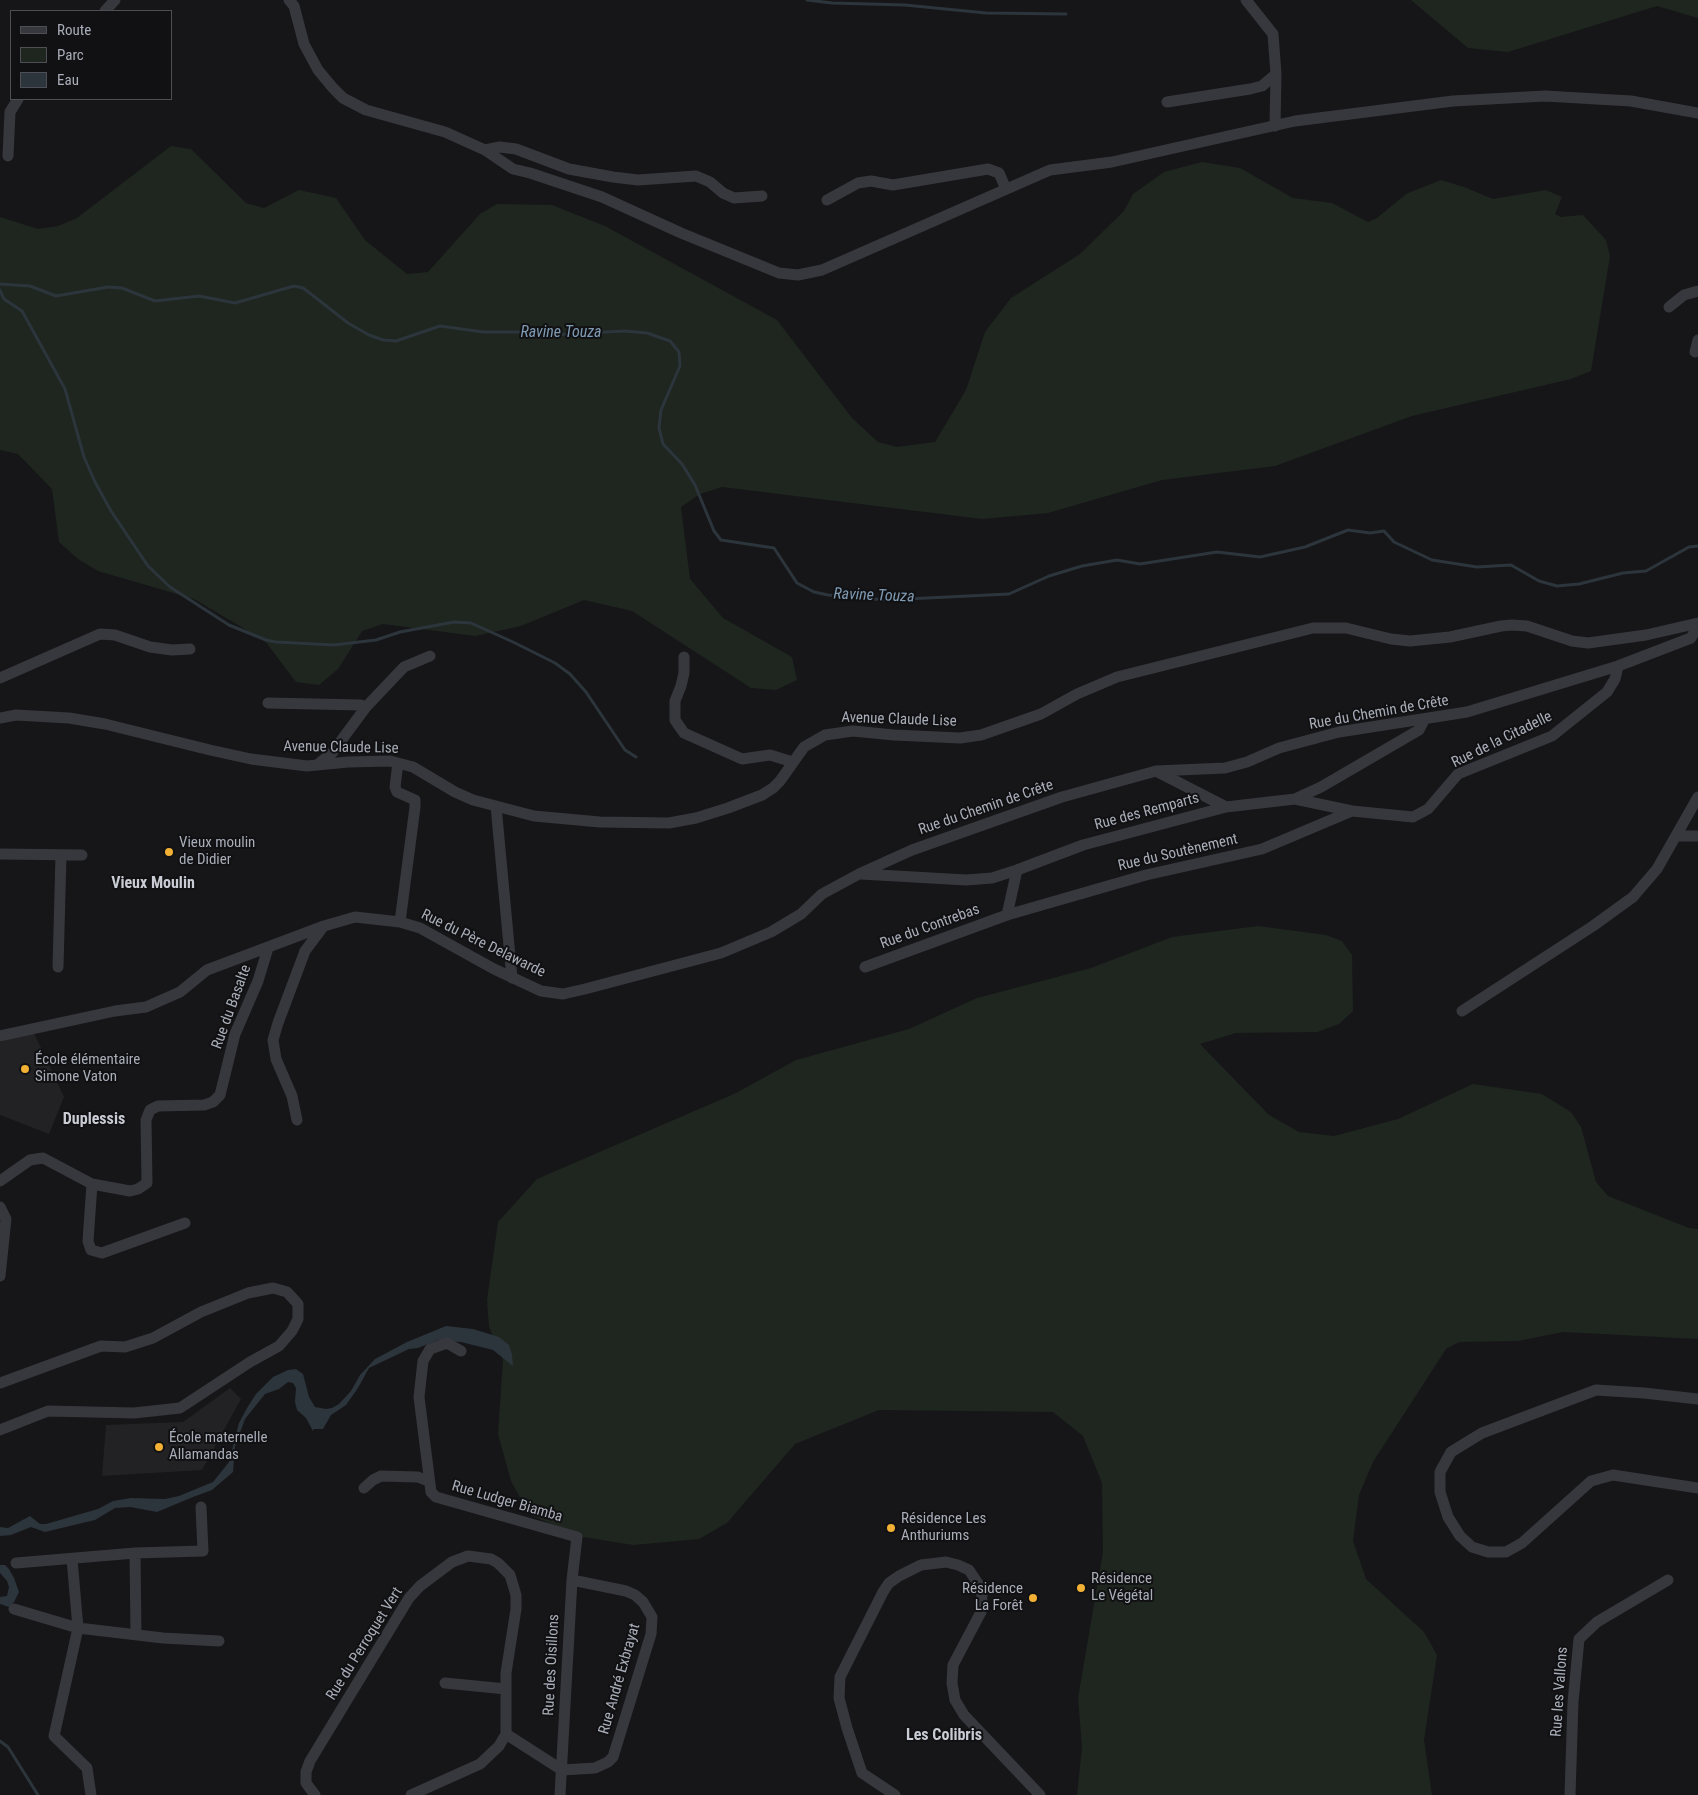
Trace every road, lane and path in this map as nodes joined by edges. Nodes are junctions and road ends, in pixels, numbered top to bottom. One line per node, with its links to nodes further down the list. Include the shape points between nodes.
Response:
1 (115, 0): 4 (street)
2 (289, 0): 10 (street, via 294,6 304,44 318,70 343,98 366,110 445,132)
3 (1246, 0): 5 (street, via 1273,34)
4 (106, 10)
5 (1276, 74): 7 (street, via 1262,86); 9 (street)
6 (17, 100): 11 (street, via 10,112)
7 (1167, 102)
8 (1698, 113): 9 (street, via 1632,101 1545,96 1454,101)
9 (1275, 126): 12 (street, via 1112,162 1050,170)
10 (485, 150): 12 (street, via 513,169 602,197 778,273 798,276 822,270); 13 (street, via 516,148 569,169 638,180 696,176 734,198)
11 (8, 156)
12 (1006, 189): 14 (street, via 999,173 988,169 893,185 871,181 858,183)
13 (762, 196)
14 (827, 200)
15 (1698, 291): 16 (street, via 1684,295)
16 (1669, 307)
17 (1698, 340): 18 (street)
18 (1695, 352)
19 (1698, 624): 23 (street, Rue du Chemin de Crête, via 1691,638); 29 (street, Avenue Claude Lise, via 1588,643 1572,642 1527,626 1501,626 1450,637 1410,641 1346,628 1314,628 1117,677 1041,714 981,735 960,738 838,732 816,738)
20 (190, 649): 24 (street, via 150,647 115,635 100,634)
21 (430, 656): 26 (street, via 404,667)
22 (684, 657): 29 (street, via 675,720 684,733 742,759 770,755)
23 (1618, 666): 28 (street, Rue du Chemin de Crête, via 1466,712); 37 (street, Rue de la Citadelle, via 1607,692 1552,736 1458,774 1428,809 1413,817)
24 (0, 678)
25 (268, 703): 26 (street)
26 (366, 707): 31 (street, via 332,753)
27 (0, 718): 31 (street, Avenue Claude Lise, via 16,715 69,718 250,759 307,766)
28 (1424, 720): 32 (street, Rue du Chemin de Crête, via 1339,732 1279,748 1226,768); 34 (street, Rue des Remparts, via 1419,730)
29 (793, 762): 35 (street, Avenue Claude Lise, via 780,781 762,795 696,818 668,823 600,822 534,816)
30 (398, 763): 31 (street, Avenue Claude Lise); 35 (street, Avenue Claude Lise, via 413,767 454,792); 46 (street, via 397,792 415,800)
31 (318, 764)
32 (1156, 772): 36 (street); 44 (street, Rue du Chemin de Crête, via 1062,797 912,850)
33 (1698, 797): 38 (street)
34 (1295, 800): 36 (street, Rue des Remparts); 37 (street, Rue de la Citadelle)
35 (496, 806): 51 (street)
36 (1226, 807): 43 (street, Rue des Remparts, via 1083,844)
37 (1352, 811): 45 (street, Rue du Soutènement, via 1262,849 1146,875)
38 (1676, 836): 39 (street); 52 (street, via 1657,869 1633,897)
39 (1698, 836)
40 (0, 854): 41 (street)
41 (61, 855): 42 (street); 49 (street)
42 (82, 855)
43 (1017, 870): 44 (street, Rue des Remparts, via 992,878 966,880); 45 (street)
44 (859, 874): 51 (street, Rue du Père Delawarde, via 822,894 801,914 771,932 721,953 563,994 541,991)
45 (1007, 914): 50 (street, Rue du Contrebas)
46 (400, 922): 47 (street, Rue du Père Delawarde, via 355,916); 51 (street, Rue du Père Delawarde, via 420,928)
47 (324, 926): 48 (street, Rue du Père Delawarde); 54 (street, via 305,951 273,1040 276,1059 292,1096)
48 (268, 948): 53 (street, Rue du Père Delawarde, via 207,970 180,992 146,1007); 56 (street, Rue du Basalte, via 235,1034 220,1095 204,1105 158,1106 150,1110 146,1120 147,1183 130,1191)
49 (58, 967)
50 (865, 967)
51 (512, 978)
52 (1462, 1011)
53 (0, 1036)
54 (297, 1120)
55 (0, 1180): 56 (street, Rue du Basalte, via 30,1160 43,1158)
56 (92, 1184): 58 (street, via 88,1241 91,1250 102,1253)
57 (0, 1207): 59 (street, via 6,1219)
58 (185, 1223)
59 (0, 1276)
60 (460, 1351): 64 (street, via 447,1343 430,1349 423,1361 419,1397)
61 (0, 1383): 63 (street, via 101,1346 125,1347 153,1338 201,1312 248,1293 273,1288 287,1292 298,1304 298,1319 280,1346 180,1408 134,1413 48,1411)
62 (1698, 1399): 66 (street, via 1596,1390 1482,1433 1451,1452 1440,1472 1440,1492 1448,1517 1460,1536 1472,1546 1488,1552 1506,1552 1522,1543 1591,1481 1613,1475)
63 (0, 1430)
64 (428, 1481): 65 (street, via 418,1477 381,1476); 68 (street, Rue Ludger Biamba, via 436,1497)
65 (364, 1488)
66 (1698, 1488)
67 (201, 1507): 69 (street, via 203,1551)
68 (577, 1537): 72 (street, Rue des Oisillons)
69 (135, 1553): 70 (street); 76 (street)
70 (72, 1559): 71 (street); 75 (street)
71 (16, 1563)
72 (572, 1580): 81 (street, Rue des Oisillons); 81 (street, Rue André Exbrayat, via 635,1595 648,1609 653,1625 613,1757 595,1768)
73 (1668, 1580): 88 (street, Rue les Vallons, via 1597,1622 1578,1639 1572,1702)
74 (14, 1608): 75 (street)
75 (78, 1628): 76 (street); 82 (street, via 54,1736 87,1768)
76 (136, 1634): 77 (street)
77 (219, 1641)
78 (445, 1683): 79 (street)
79 (506, 1689): 80 (street, Rue du Perroquet Vert); 83 (street, Rue du Perroquet Vert, via 516,1609 514,1585 505,1569 491,1559 476,1556 460,1558 432,1575 409,1598 310,1761 306,1783)
80 (506, 1734): 81 (street); 84 (street, via 496,1750 480,1764)
81 (562, 1770): 85 (street, Rue des Oisillons)
82 (91, 1795)
83 (315, 1795)
84 (411, 1795)
85 (560, 1795)
86 (895, 1795): 87 (street, via 862,1774 840,1698 840,1677 889,1583 921,1565 946,1562 969,1570 982,1596 981,1612 954,1665 952,1683 955,1700 964,1715)
87 (1040, 1795)
88 (1570, 1795)

